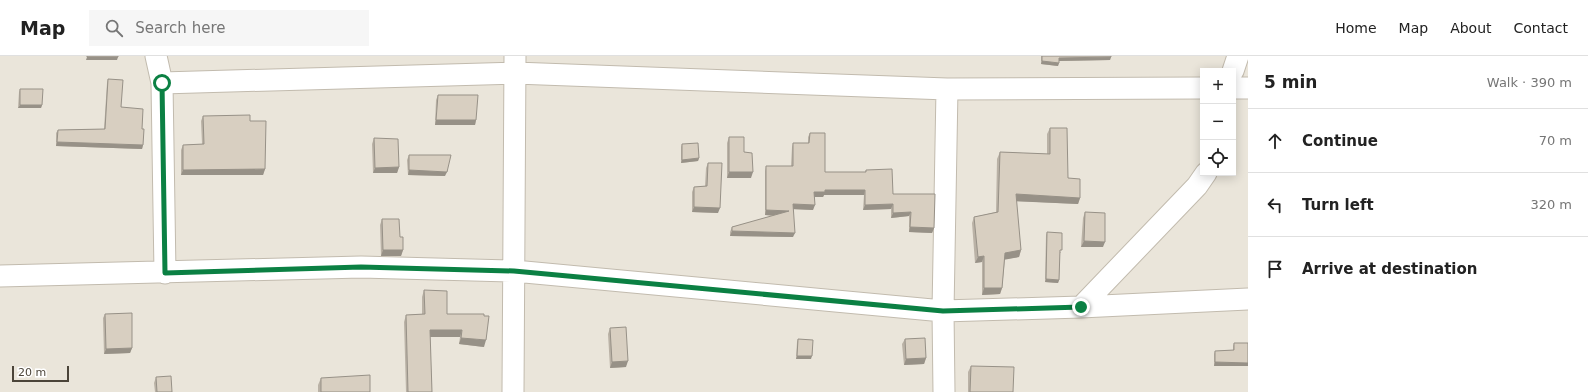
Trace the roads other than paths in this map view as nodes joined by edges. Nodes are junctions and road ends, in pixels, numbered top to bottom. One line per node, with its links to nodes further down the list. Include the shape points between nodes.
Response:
1 (156, 56): 5 (street)
2 (1238, 56): 4 (street)
3 (515, 65): 5 (street); 9 (street); 11 (street)
4 (1234, 68)
5 (162, 83): 12 (street)
6 (1200, 88): 9 (street)
7 (1236, 88): 8 (street)
8 (1248, 88)
9 (947, 89): 16 (street)
10 (1204, 176): 15 (street)
11 (514, 271): 12 (street, via 361,267); 16 (street); 17 (street)
12 (165, 273): 13 (street)
13 (0, 276)
14 (1248, 299): 15 (street)
15 (1081, 307): 16 (street)
16 (943, 311): 18 (street)
17 (513, 392)
18 (944, 392)

